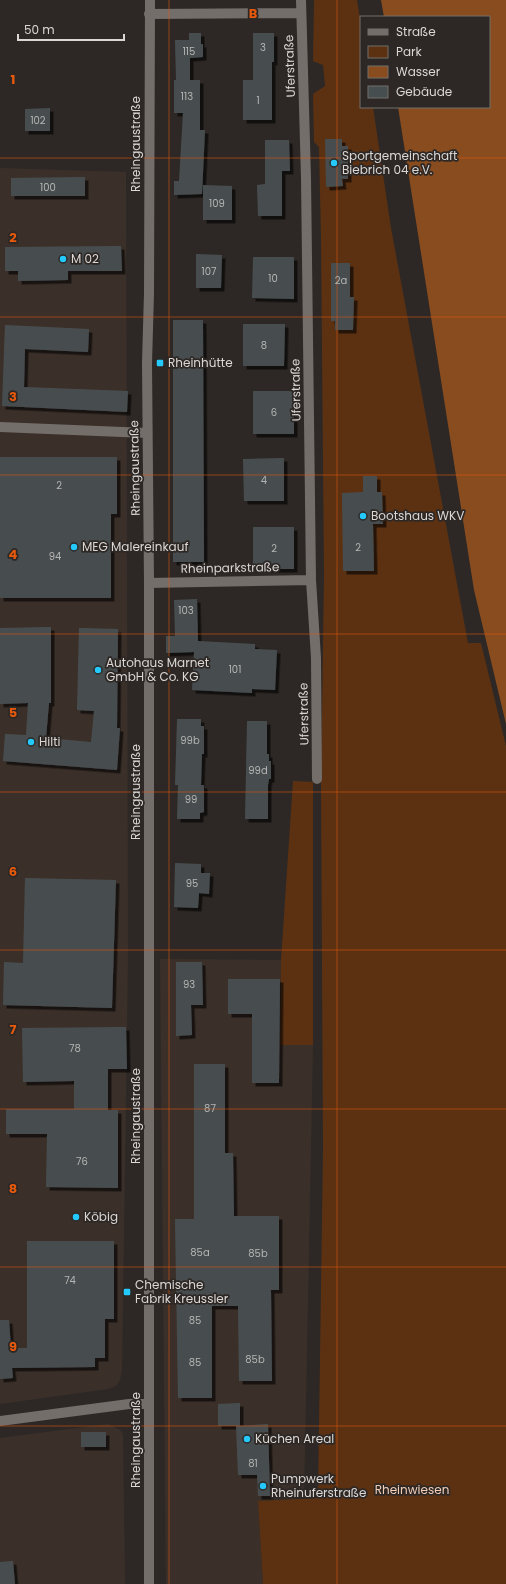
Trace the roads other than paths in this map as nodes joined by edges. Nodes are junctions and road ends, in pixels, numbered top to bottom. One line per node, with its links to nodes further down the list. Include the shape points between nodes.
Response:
1 (150, 0): 4 (street, Rheingaustraße)
2 (301, 0): 3 (street, Uferstraße)
3 (301, 13): 4 (street); 7 (street, Uferstraße)
4 (150, 14): 6 (street, Rheingaustraße)
5 (0, 427): 6 (street)
6 (147, 433): 8 (street, Rheingaustraße)
7 (311, 580): 8 (street, Rheinparkstraße); 9 (street, Uferstraße, via 316,658)
8 (149, 583): 10 (street, Rheingaustraße)
9 (317, 779)
10 (149, 1404): 11 (street, via 129,1404); 12 (street, Rheingaustraße)
11 (0, 1421)
12 (149, 1584)

